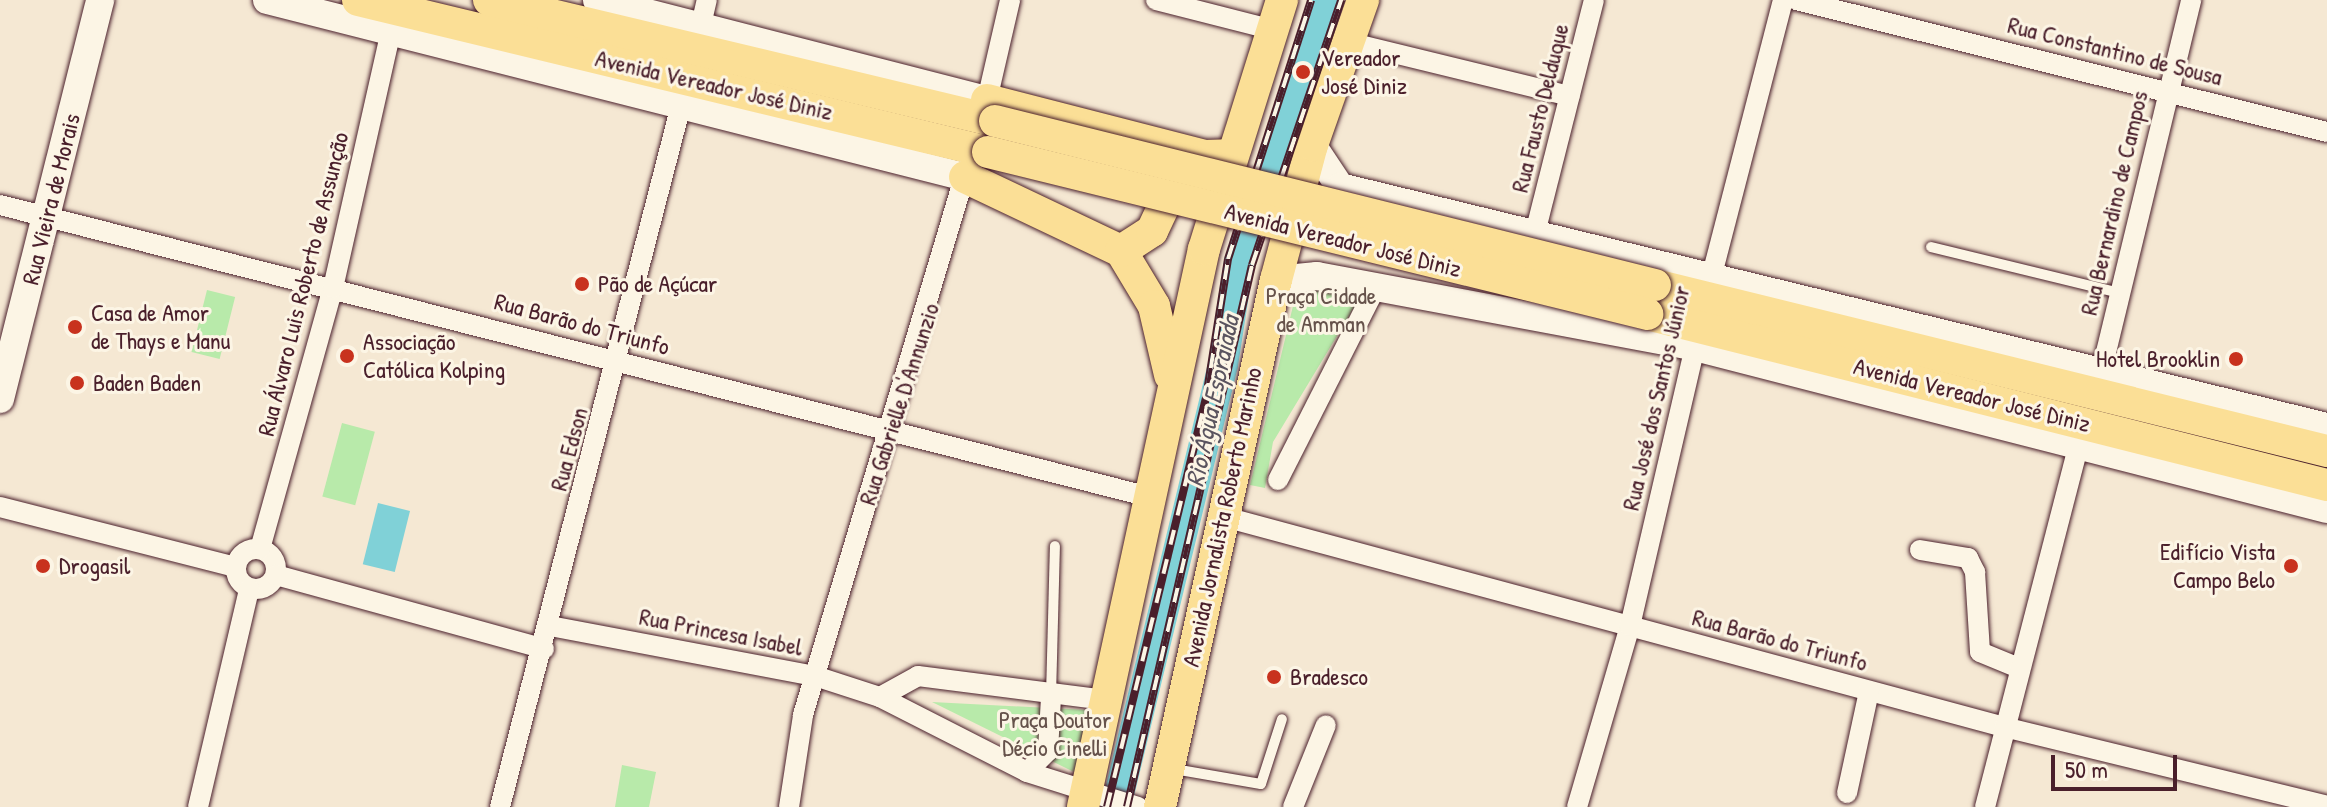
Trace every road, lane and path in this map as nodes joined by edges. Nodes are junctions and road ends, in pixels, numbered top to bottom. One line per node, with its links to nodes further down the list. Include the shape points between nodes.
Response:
1 (100, 0): 27 (street, Rua Vieira de Morais)
2 (267, 0): 15 (street, Avenida Vereador José Diniz)
3 (358, 0): 21 (main road, Avenida Vereador José Diniz)
4 (489, 0): 21 (main road, Avenida Vereador José Diniz)
5 (597, 0): 13 (street, Avenida Vereador José Diniz)
6 (1010, 0): 21 (street, Rua Gabrielle D'Annunzio)
7 (1156, 0): 14 (street)
8 (1363, 0): 16 (main road, Avenida Jornalista Roberto Marinho)
9 (1594, 0): 18 (street, Rua Fausto Delduque)
10 (1783, 0): 36 (street, Rua José dos Santos Júnior)
11 (1796, 0): 17 (street, Rua Constantino de Sousa)
12 (2191, 0): 17 (street, Rua Bernardino de Campos)
13 (704, 12): 21 (street, Avenida Vereador José Diniz)
14 (1276, 15): 24 (main road)
15 (391, 31): 19 (street, Avenida Vereador José Diniz); 34 (street, Rua Álvaro Luis Roberto de Assunção)
16 (1348, 42): 18 (street); 22 (main road, Avenida Jornalista Roberto Marinho)
17 (2167, 90): 20 (street, Rua Constantino de Sousa); 35 (street, Rua Bernardino de Campos)
18 (1569, 96): 28 (street, Rua Fausto Delduque)
19 (682, 101): 21 (street, Avenida Vereador José Diniz); 37 (street, Rua Edson)
20 (2327, 132)
21 (981, 136): 23 (main road); 30 (main road); 36 (main road, Avenida Vereador José Diniz, bridge); 42 (street, Rua Gabrielle D'Annunzio)
22 (1312, 145): 25 (street); 32 (main road, Avenida Jornalista Roberto Marinho)
23 (1176, 149): 24 (main road); 30 (main road, via 1182,164 1162,214 1152,231)
24 (1228, 155): 39 (main road)
25 (1340, 187): 28 (street, Avenida Vereador José Diniz); 31 (street)
26 (0, 205): 27 (street, Rua Barão do Triunfo)
27 (47, 216): 34 (street, Rua Barão do Triunfo); 40 (street, Rua Vieira de Morais)
28 (1536, 229): 36 (street, Avenida Vereador José Diniz)
29 (1931, 247): 35 (lane)
30 (1121, 251): 39 (main road, via 1154,306)
31 (1317, 276): 32 (street, Avenida Vereador José Diniz); 33 (street, Avenida Vereador José Diniz)
32 (1276, 280): 50 (main road, Avenida Jornalista Roberto Marinho)
33 (1377, 285): 36 (street, Avenida Vereador José Diniz); 45 (street)
34 (333, 288): 37 (street, Rua Barão do Triunfo); 52 (street, Rua Álvaro Luis Roberto de Assunção)
35 (2119, 293): 38 (street, Rua Bernardino de Campos)
36 (1703, 311): 38 (street, Avenida Vereador José Diniz); 43 (street, Avenida Vereador José Diniz); 44 (main road, Avenida Vereador José Diniz); 46 (main road, Avenida Vereador José Diniz); 58 (street, Rua José dos Santos Júnior)
37 (618, 361): 42 (street, Rua Barão do Triunfo); 57 (street, Rua Edson)
38 (2101, 373): 41 (street, Avenida Vereador José Diniz)
39 (1172, 385): 47 (main road)
40 (0, 399)
41 (2327, 427)
42 (888, 431): 47 (street, Rua Barão do Triunfo); 61 (street, Rua Gabrielle D'Annunzio)
43 (2078, 447): 49 (street, Avenida Vereador José Diniz); 60 (street)
44 (2327, 451)
45 (1278, 480)
46 (2327, 485)
47 (1150, 497): 65 (main road)
48 (0, 507): 54 (street)
49 (2327, 509)
50 (1221, 516): 58 (street, Rua Barão do Triunfo); 69 (main road, Avenida Jornalista Roberto Marinho)
51 (1055, 546): 64 (lane)
52 (260, 549): 54 (street, via 246,551); 55 (street, via 275,561)
53 (1920, 550): 60 (street, via 1968,558 1975,572 1980,652)
54 (235, 567): 56 (street)
55 (276, 575): 56 (street, via 268,586); 59 (street)
56 (249, 589): 75 (street)
57 (550, 626): 59 (street, Rua Edson); 61 (street, Rua Princesa Isabel)
58 (1630, 626): 62 (street, Rua Barão do Triunfo); 81 (street, Rua José dos Santos Júnior)
59 (544, 649): 76 (street, Rua Edson)
60 (2019, 668): 68 (street)
61 (815, 676): 63 (street, Rua Princesa Isabel); 77 (street, Rua Gabrielle D'Annunzio)
62 (1869, 691): 68 (street, Rua Barão do Triunfo); 71 (street)
63 (880, 697): 64 (street, via 918,676); 70 (street, Rua Princesa Isabel)
64 (1051, 698): 65 (street); 70 (street, via 1048,751)
65 (1105, 700): 73 (main road)
66 (1282, 719): 69 (lane, via 1261,784)
67 (1326, 725): 80 (street)
68 (2004, 727): 72 (street, Rua Barão do Triunfo); 82 (street)
69 (1168, 768): 79 (main road, Avenida Jornalista Roberto Marinho)
70 (1027, 772): 73 (street, Rua Princesa Isabel)
71 (1847, 793)
72 (2248, 797): 74 (street, Rua Barão do Triunfo)
73 (1087, 798): 78 (street, Rua Princesa Isabel)
74 (2327, 806)
75 (198, 807)
76 (500, 807)
77 (789, 807)
78 (1138, 807)
79 (1160, 807)
80 (1293, 807)
81 (1577, 807)
82 (1985, 807)

